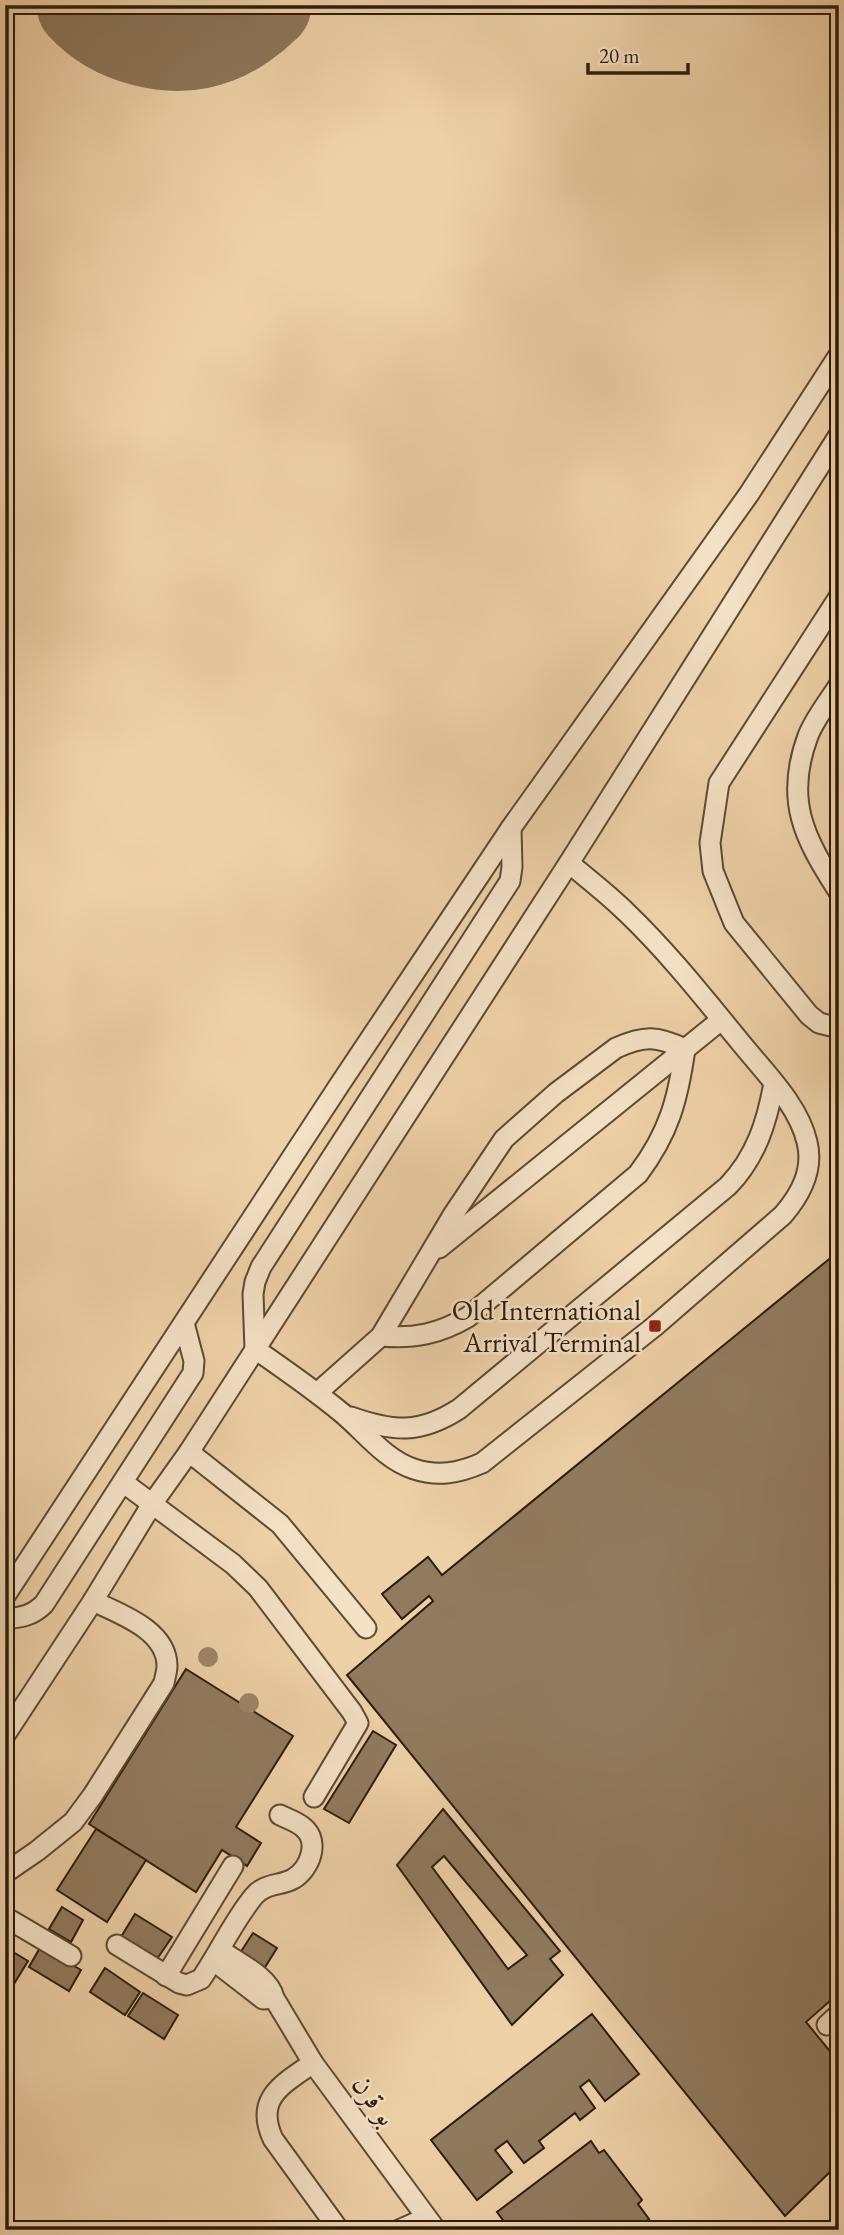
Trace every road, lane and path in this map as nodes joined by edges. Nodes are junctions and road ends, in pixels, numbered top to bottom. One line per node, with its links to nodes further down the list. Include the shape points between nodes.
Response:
1 (839, 355): 5 (lane, via 748,494)
2 (839, 435): 6 (lane)
3 (839, 597): 9 (lane, via 719,783 710,843 713,871 734,923 809,1015)
4 (839, 685): 7 (lane, via 809,734 797,774 799,815 814,854)
5 (511, 828): 13 (lane); 15 (lane, via 510,881 261,1267 253,1294)
6 (569, 863): 8 (lane, via 626,911); 15 (lane)
7 (839, 892)
8 (722, 1020): 10 (lane); 11 (lane)
9 (839, 1028)
10 (685, 1049): 12 (lane); 12 (lane, via 664,1039 630,1041 556,1093 504,1139); 14 (lane, via 668,1125 638,1174 468,1317 426,1336)
11 (774, 1083): 17 (lane, via 757,1148 728,1186 459,1409 441,1420 408,1429 388,1428); 17 (lane, via 801,1121 808,1144 810,1164 799,1196 655,1326 482,1463 459,1472 435,1474 412,1469 391,1457)
12 (428, 1258): 14 (lane)
13 (184, 1323): 19 (lane, via 193,1373); 21 (lane)
14 (381, 1336): 16 (lane)
15 (255, 1349): 16 (lane); 18 (lane)
16 (317, 1393): 17 (lane)
17 (344, 1414)
18 (189, 1452): 20 (lane); 24 (lane, via 280,1524)
19 (124, 1483): 20 (lane); 23 (lane, via 44,1604 26,1617)
20 (152, 1504): 22 (lane); 26 (lane, via 258,1588 352,1712 358,1723)
21 (5, 1596)
22 (93, 1601): 25 (lane); 29 (lane, via 149,1632 168,1665 164,1683 73,1822)
23 (5, 1619)
24 (366, 1629)
25 (5, 1735)
26 (314, 1797)
27 (280, 1815): 33 (lane, via 307,1830 310,1857 294,1878 255,1895)
28 (233, 1866): 34 (lane)
29 (5, 1873)
30 (5, 1917): 32 (lane)
31 (117, 1945): 34 (lane)
32 (71, 1956)
33 (217, 1956): 34 (lane, via 194,1984); 35 (lane, بو قرن, via 264,1981)
34 (166, 1976)
35 (313, 2063): 36 (lane, بو قرن); 37 (lane, via 279,2086 266,2112 267,2126)
36 (431, 2224): 38 (lane)
37 (339, 2230)
38 (398, 2230)

